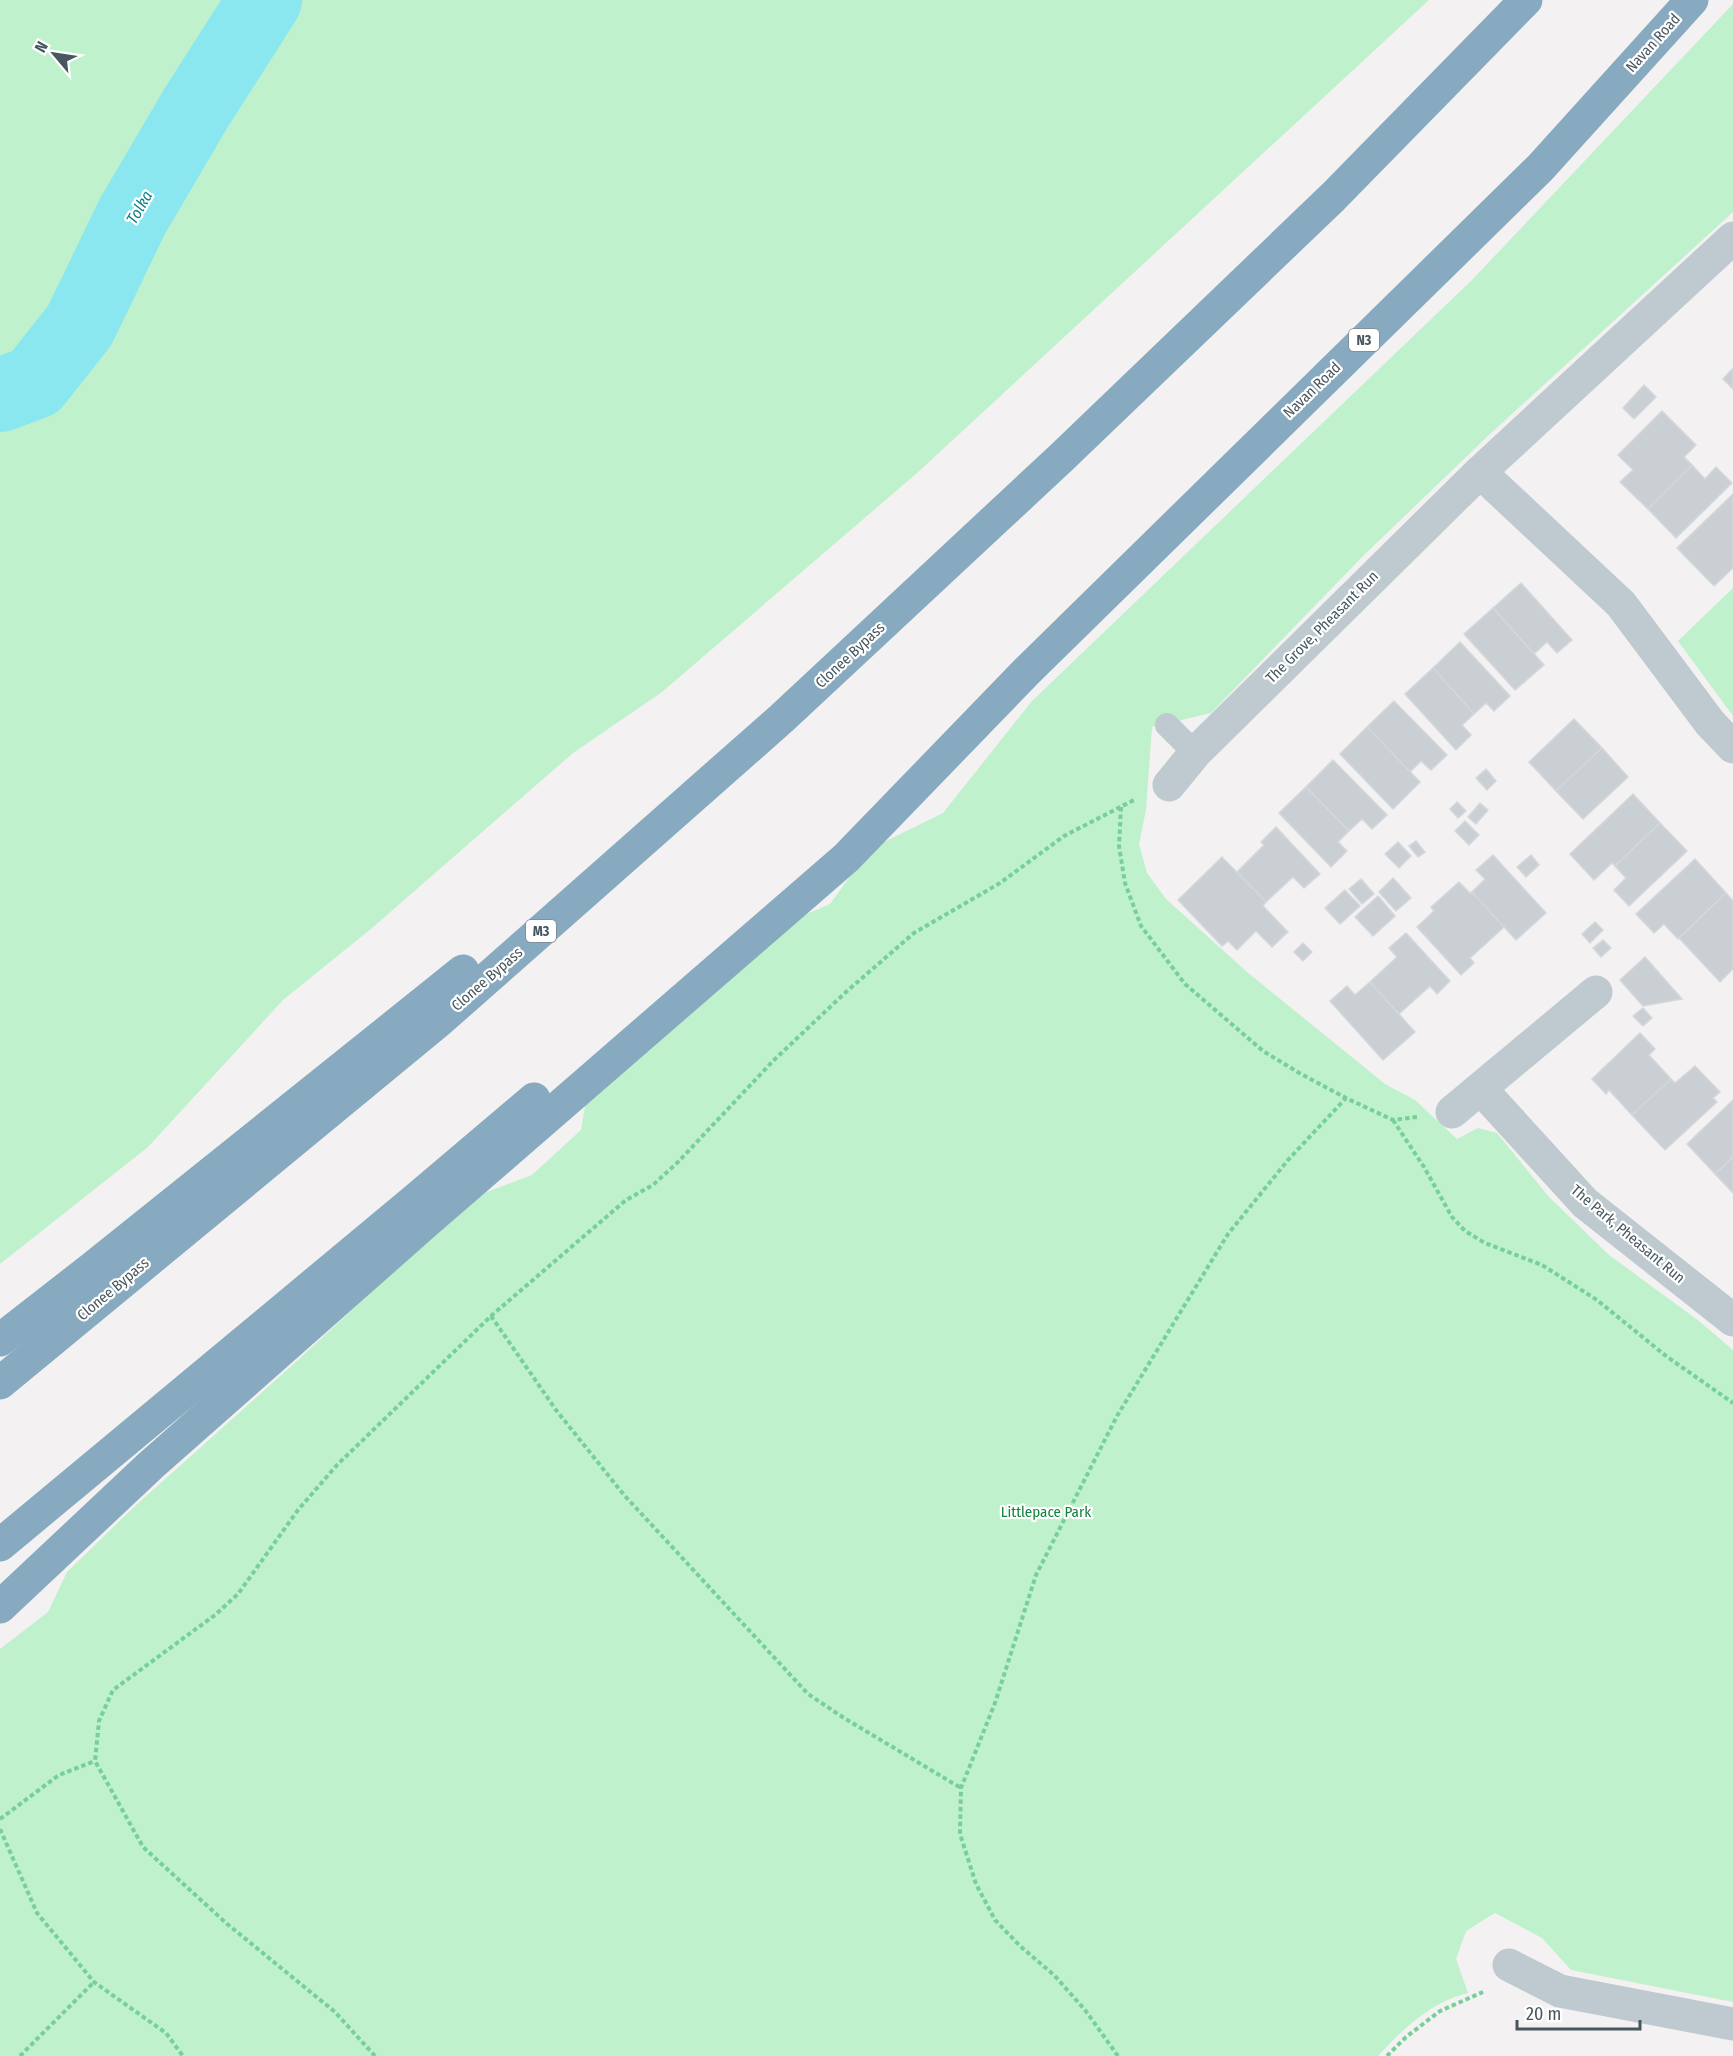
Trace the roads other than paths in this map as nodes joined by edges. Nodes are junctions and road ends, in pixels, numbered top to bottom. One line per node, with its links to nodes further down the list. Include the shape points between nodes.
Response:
1 (1526, 0): 4 (highway, via 1333,198)
2 (1692, 0): 6 (highway, Navan Road / N3, via 1540,168)
3 (1733, 238): 5 (street, The Grove, Pheasant Run)
4 (1062, 457): 15 (highway, via 442,989); 16 (highway, Clonee Bypass / M3, via 782,718 449,1012)
5 (1480, 472): 8 (street, via 1621,604 1710,723); 9 (street, The Grove, Pheasant Run)
6 (1027, 671): 17 (highway, via 831,845 416,1200); 18 (highway, via 846,858 177,1442)
7 (1167, 725): 9 (lane)
8 (1733, 747)
9 (1195, 753): 10 (street, The Grove, Pheasant Run)
10 (1169, 785)
11 (1596, 992): 12 (street)
12 (1481, 1089): 13 (street); 14 (street, The Park, Pheasant Run, via 1586,1203)
13 (1452, 1112)
14 (1733, 1320)
15 (0, 1340)
16 (0, 1383)
17 (0, 1545)
18 (0, 1607)
19 (1509, 1965): 20 (street, via 1560,1991)
20 (1733, 2024)

